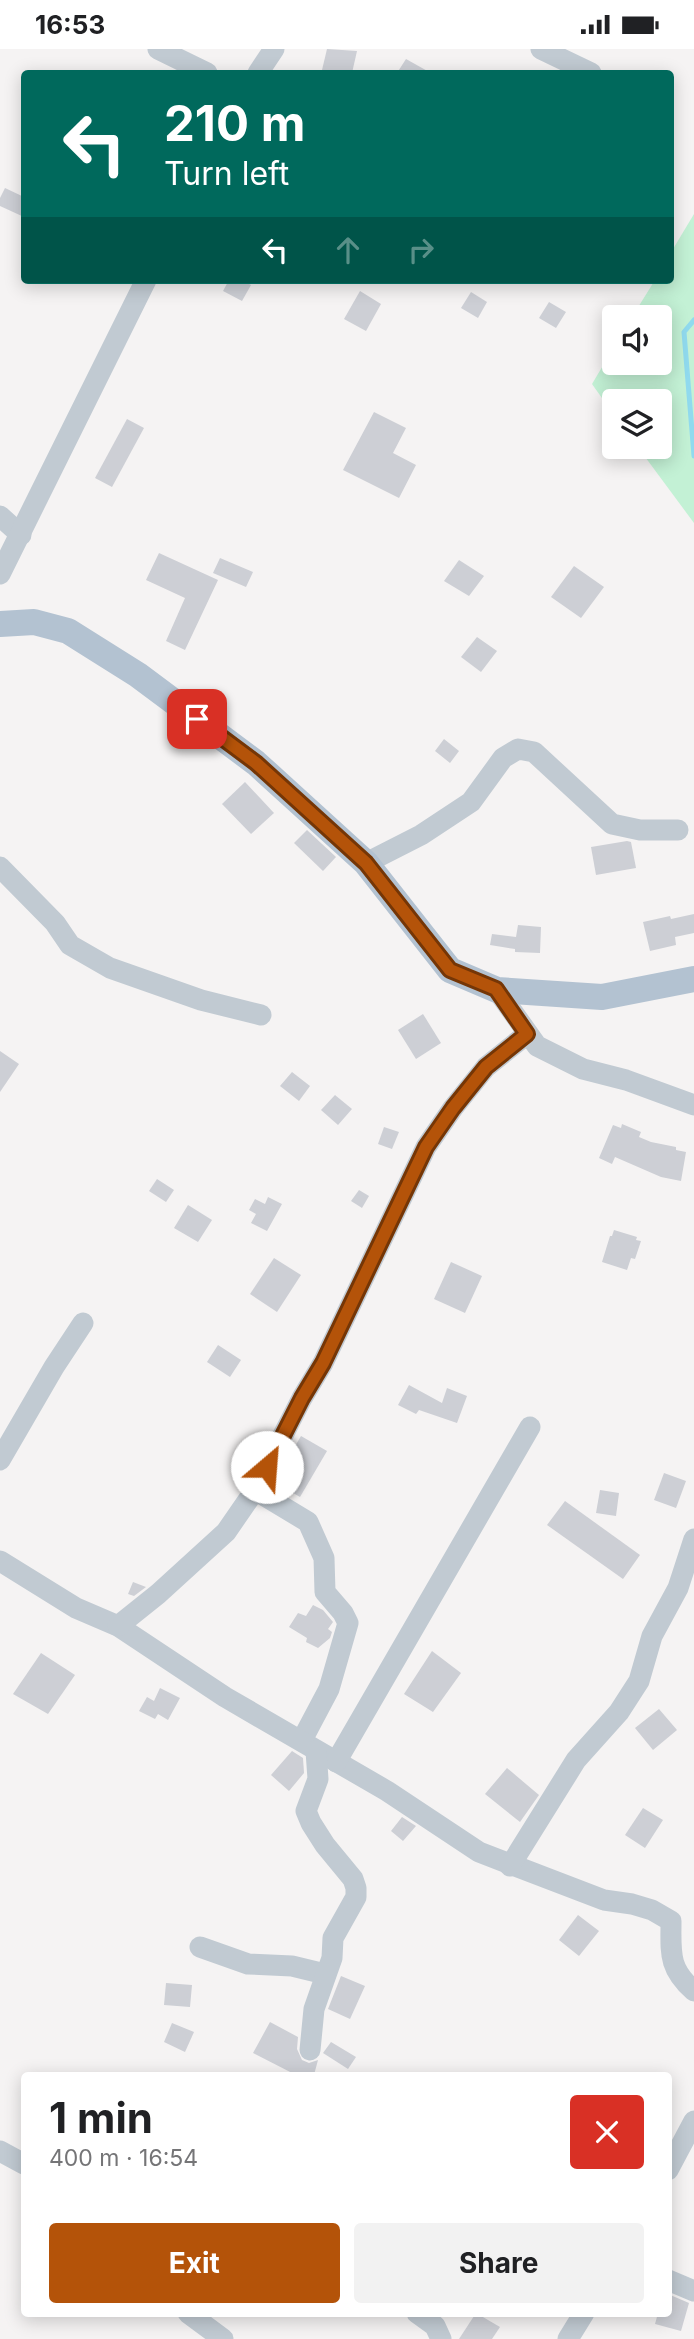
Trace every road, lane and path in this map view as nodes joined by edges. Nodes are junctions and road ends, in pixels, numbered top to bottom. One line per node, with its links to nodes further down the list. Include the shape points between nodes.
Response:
1 (158, 49): 4 (street)
2 (274, 49): 5 (street)
3 (541, 49): 6 (street)
4 (201, 70)
5 (260, 70)
6 (585, 70)
7 (144, 284): 9 (street)
8 (0, 516): 9 (street)
9 (20, 535): 10 (street)
10 (0, 574)
11 (0, 624): 13 (main road, via 34,622 68,631 138,675 256,763)
12 (678, 830): 13 (street, via 639,830 612,824 534,752 518,749 503,758 471,802)
13 (366, 863): 16 (main road, via 450,970)
14 (0, 867): 17 (street, via 55,923 70,945 110,968 201,1000)
15 (694, 979): 16 (main road, via 602,997)
16 (496, 989): 18 (street)
17 (261, 1015)
18 (527, 1034): 19 (street, via 537,1046 583,1069); 23 (street, via 486,1067 426,1147 323,1363)
19 (694, 1105)
20 (83, 1323): 22 (street)
21 (530, 1427): 28 (street)
22 (0, 1460)
23 (255, 1490): 26 (street, via 226,1532); 27 (street, via 308,1522 324,1558 325,1592 348,1623)
24 (694, 1539): 29 (street, via 678,1588 652,1636 639,1681 576,1761)
25 (0, 1561): 26 (street, via 76,1608)
26 (118, 1626): 27 (street)
27 (309, 1746): 28 (street); 31 (street, via 318,1779 306,1811 356,1888 356,1897 333,1938)
28 (336, 1762): 29 (street, via 479,1852)
29 (510, 1865): 32 (street, via 604,1900 632,1903 671,1921 671,1959)
30 (200, 1947): 31 (street, via 248,1964 292,1966)
31 (325, 1974): 33 (street, via 314,2009)
32 (694, 1991)
33 (310, 2050)
34 (694, 2121): 37 (street)
35 (0, 2151): 36 (street)
36 (21, 2162)
37 (672, 2162)
38 (672, 2282): 39 (street)
39 (694, 2291)
40 (193, 2317): 43 (street)
41 (423, 2317): 44 (street, via 435,2326)
42 (582, 2317): 45 (street)
43 (223, 2339)
44 (441, 2339)
45 (568, 2339)

